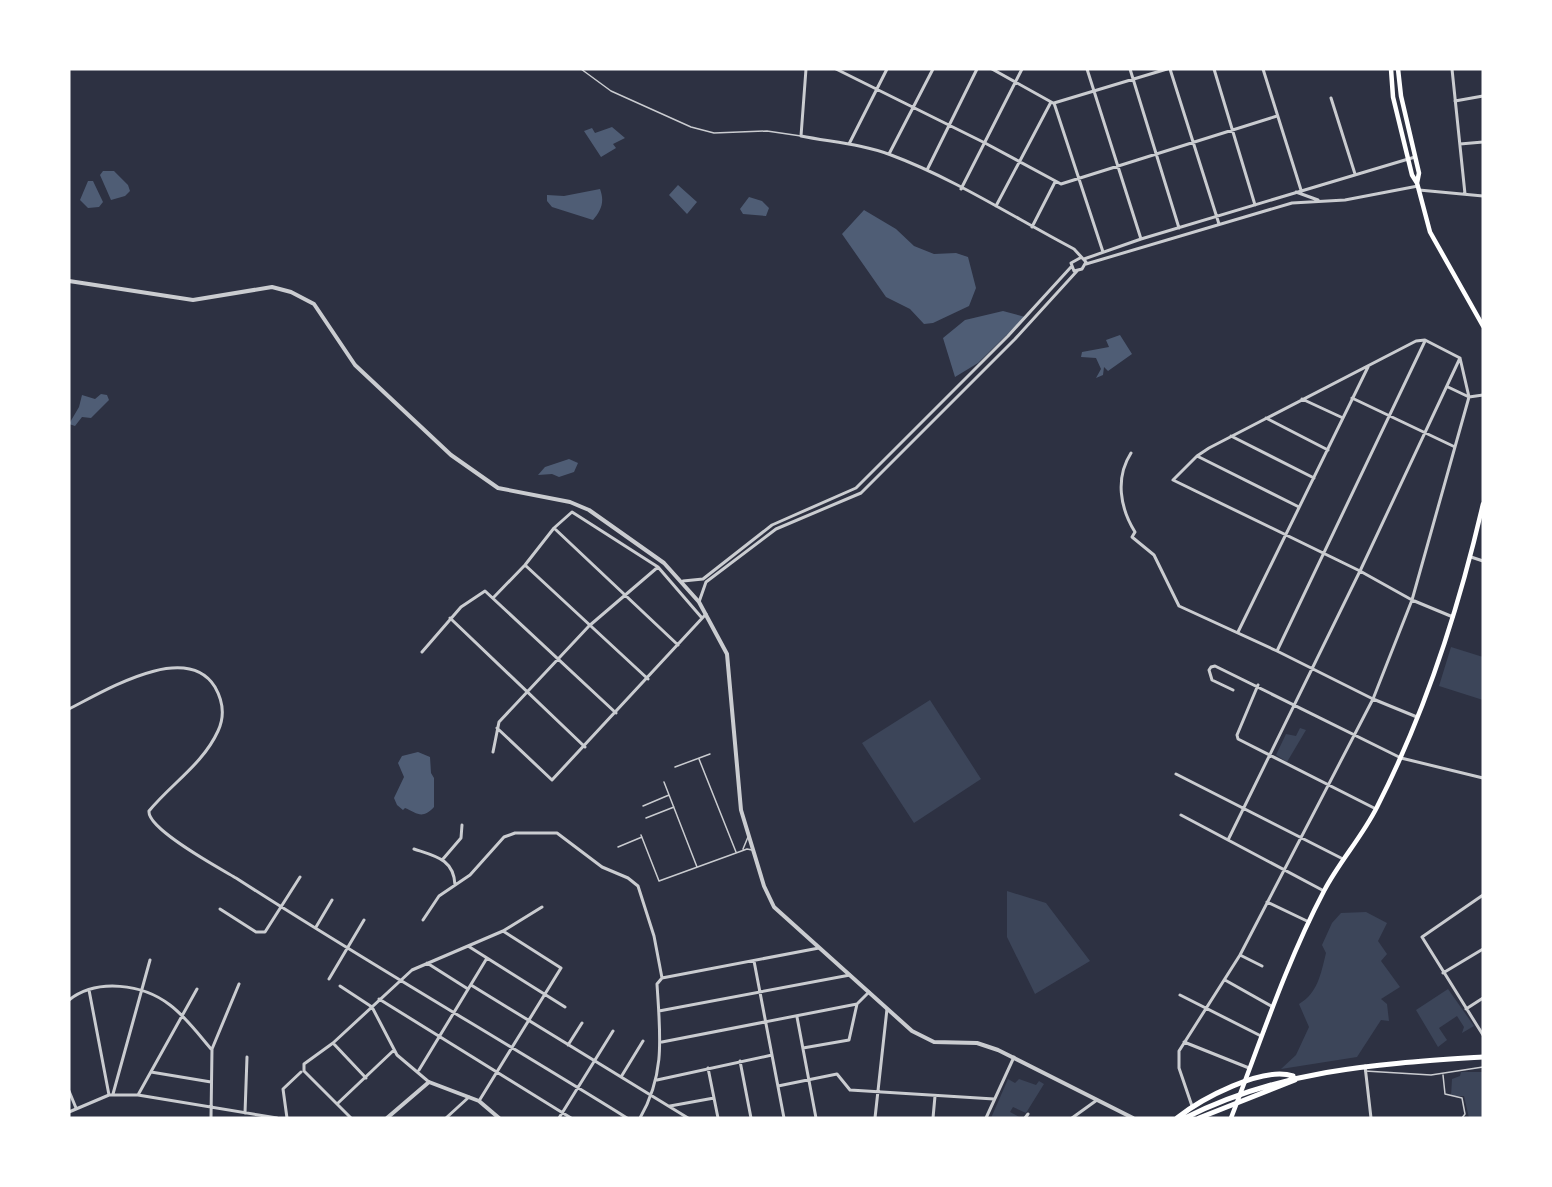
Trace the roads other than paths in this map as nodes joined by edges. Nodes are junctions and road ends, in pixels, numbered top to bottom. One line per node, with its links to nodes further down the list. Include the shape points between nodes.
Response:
1 (581, 69): 30 (lane, via 611,91 691,127 714,133 767,131)
2 (806, 69): 30 (street)
3 (836, 69): 17 (street)
4 (887, 69): 20 (street)
5 (933, 69): 26 (street)
6 (978, 69): 28 (street)
7 (992, 69): 19 (street)
8 (1022, 69): 19 (street)
9 (1087, 69): 21 (street)
10 (1130, 69): 18 (street)
11 (1168, 69): 18 (street); 31 (street)
12 (1214, 69): 29 (street)
13 (1263, 69): 27 (street)
14 (1390, 69): 39 (main road)
15 (1398, 69): 38 (main road)
16 (1452, 69): 24 (street)
17 (841, 70): 20 (street)
18 (1133, 79): 21 (street); 36 (street)
19 (1016, 82): 25 (street); 33 (street)
20 (877, 90): 26 (street); 34 (street)
21 (1093, 91): 25 (street); 41 (street)
22 (1483, 96): 24 (street)
23 (1331, 98): 43 (street)
24 (1455, 101): 35 (street)
25 (1053, 103): 40 (street); 44 (street)
26 (914, 107): 28 (street); 37 (street)
27 (1277, 116): 29 (street); 48 (street)
28 (950, 125): 33 (street); 42 (street)
29 (1233, 130): 31 (street); 53 (street)
30 (801, 136): 34 (street)
31 (1192, 141): 36 (street); 55 (street)
32 (1483, 142): 35 (street)
33 (985, 143): 40 (street); 47 (street)
34 (849, 144): 37 (street)
35 (1460, 144): 50 (street)
36 (1155, 153): 41 (street); 58 (street)
37 (889, 154): 42 (street)
38 (1415, 157): 39 (street); 46 (main road)
39 (1408, 158): 43 (street); 46 (main road)
40 (1019, 162): 45 (street); 54 (street)
41 (1118, 165): 44 (street); 59 (street)
42 (927, 170): 47 (street)
43 (1355, 174): 48 (street)
44 (1080, 178): 45 (street); 60 (street)
45 (1055, 182): 57 (street)
46 (1418, 186): 50 (street); 52 (street, via 1346,200); 66 (main road, via 1430,232)
47 (961, 189): 54 (street)
48 (1301, 190): 49 (street)
49 (1296, 192): 52 (street); 53 (street)
50 (1465, 194): 51 (street)
51 (1483, 196)
52 (1319, 200): 56 (street, via 1292,203)
53 (1255, 205): 55 (street)
54 (996, 207): 57 (street)
55 (1216, 216): 56 (street); 58 (street)
56 (1219, 225): 62 (street)
57 (1032, 227): 61 (street, via 1074,249)
58 (1179, 228): 59 (street)
59 (1142, 238): 60 (street)
60 (1103, 252): 61 (street)
61 (1082, 258): 62 (street); 63 (street, via 1073,261)
62 (1086, 264): 64 (street)
63 (1071, 267): 64 (street); 95 (street, via 856,488 772,525 703,579)
64 (1077, 271): 99 (street, via 1015,339 861,492 776,529 706,582)
65 (69, 281): 95 (street, via 193,300 272,287 291,292 314,304 355,365 451,454 498,488 570,502 588,510 664,563)
66 (1483, 326)
67 (1425, 340): 68 (street); 69 (street); 75 (street)
68 (1460, 358): 70 (street); 73 (street)
69 (1369, 365): 72 (street); 74 (street)
70 (1449, 387): 73 (street); 78 (street)
71 (1483, 395): 73 (street)
72 (1352, 398): 75 (street); 77 (street)
73 (1469, 398): 80 (street)
74 (1302, 399): 76 (street); 77 (street)
75 (1389, 417): 78 (street); 89 (street)
76 (1266, 418): 79 (street); 81 (street)
77 (1343, 418): 81 (street)
78 (1426, 434): 80 (street); 94 (street)
79 (1231, 436): 83 (street); 84 (street)
80 (1455, 447): 98 (street)
81 (1328, 450): 84 (street)
82 (1131, 453): 104 (street, via 1120,477 1122,496 1135,532 1132,537 1154,555 1179,606)
83 (1197, 456): 86 (street); 88 (street, via 1173,480)
84 (1314, 478): 86 (street)
85 (1483, 504): 90 (main road)
86 (1299, 507): 88 (street)
87 (554, 528): 92 (street); 93 (street, via 568,514 576,513); 96 (street)
88 (1285, 535): 89 (street); 104 (street)
89 (1322, 553): 94 (street); 106 (street)
90 (1471, 557): 91 (street); 101 (main road)
91 (1483, 561)
92 (525, 565): 97 (street); 103 (street)
93 (658, 567): 96 (street); 100 (street)
94 (1360, 571): 98 (street); 109 (street)
95 (683, 581): 99 (street)
96 (626, 594): 103 (street); 105 (street)
97 (494, 598): 102 (street, via 485,591); 108 (street)
98 (1412, 600): 101 (street); 114 (street)
99 (699, 602): 100 (street)
100 (704, 616): 105 (street); 140 (street, via 727,654 739,798)
101 (1453, 617): 118 (main road)
102 (450, 618): 107 (street); 113 (street)
103 (589, 626): 108 (street); 110 (street)
104 (1238, 632): 106 (street)
105 (678, 645): 110 (street)
106 (1277, 651): 109 (street)
107 (422, 652)
108 (557, 658): 113 (street); 117 (street)
109 (1313, 669): 114 (street); 115 (street)
110 (648, 679): 117 (street)
111 (1258, 685): 112 (street, via 1211,667 1212,680); 115 (street); 124 (street, via 1237,735)
112 (1233, 690)
113 (526, 692): 119 (street); 121 (street)
114 (1372, 699): 118 (street); 120 (street)
115 (1295, 703): 120 (street); 124 (street)
116 (69, 709): 158 (street, via 148,672 179,669 203,675 212,683 220,697 222,720 217,732 191,770 149,810 151,820)
117 (616, 713): 121 (street)
118 (1416, 717): 125 (main road)
119 (497, 728): 121 (street, via 552,780); 122 (street)
120 (1354, 734): 125 (street); 131 (street)
121 (585, 747)
122 (494, 752)
123 (710, 754): 126 (lane)
124 (1269, 756): 131 (street); 135 (street)
125 (1401, 758): 129 (street); 136 (main road)
126 (699, 759): 127 (lane); 147 (lane)
127 (675, 767)
128 (1176, 774): 135 (street)
129 (1483, 778)
130 (664, 782): 132 (lane)
131 (1330, 786): 136 (street); 141 (street)
132 (669, 795): 133 (lane); 134 (lane)
133 (643, 806)
134 (674, 807): 138 (lane); 150 (lane)
135 (1243, 807): 141 (street); 142 (street)
136 (1376, 809): 149 (main road)
137 (1181, 815): 142 (street)
138 (646, 818)
139 (462, 825): 148 (street, via 461,838)
140 (748, 837): 145 (lane); 146 (street)
141 (1303, 837): 149 (street); 151 (street)
142 (1228, 840): 151 (street)
143 (618, 846): 150 (lane, via 641,836 659,881)
144 (414, 849): 148 (street)
145 (743, 850): 146 (lane); 147 (lane)
146 (752, 850): 168 (street, via 774,907)
147 (736, 853): 150 (lane)
148 (443, 859): 153 (street, via 450,866)
149 (1343, 859): 154 (main road)
150 (697, 868)
151 (1284, 868): 154 (street); 157 (street)
152 (300, 877): 158 (street)
153 (455, 885): 162 (street, via 432,903); 178 (street, via 510,834 557,832 609,872 638,886)
154 (1324, 891): 163 (main road)
155 (1483, 896): 176 (street, via 1423,935)
156 (332, 900): 164 (street)
157 (1267, 902): 163 (street); 170 (street)
158 (282, 906): 160 (street, via 261,933); 164 (street)
159 (542, 907): 165 (street)
160 (219, 909)
161 (364, 920): 167 (street)
162 (423, 920)
163 (1309, 922): 199 (main road)
164 (316, 927): 167 (street)
165 (503, 931): 166 (street); 191 (street, via 561,968)
166 (468, 946): 171 (street); 174 (street)
167 (349, 947): 179 (street); 180 (street)
168 (819, 948): 173 (street); 177 (street)
169 (1483, 949): 176 (street)
170 (1240, 955): 175 (street); 181 (street)
171 (487, 958): 183 (street); 191 (street)
172 (150, 960): 188 (street)
173 (754, 961): 178 (street); 189 (street)
174 (426, 962): 179 (street); 187 (street)
175 (1262, 966)
176 (1443, 973): 202 (street)
177 (850, 975): 189 (street); 190 (street)
178 (662, 978): 203 (street, via 657,984)
179 (399, 979): 194 (street); 204 (street)
180 (329, 980)
181 (1225, 980): 199 (street); 201 (street)
182 (239, 984): 221 (street)
183 (471, 985): 187 (street); 207 (street)
184 (340, 986): 197 (street)
185 (197, 989): 205 (street)
186 (89, 990): 188 (street, via 107,986); 195 (street); 251 (street)
187 (468, 990): 204 (street)
188 (141, 991): 205 (street, via 160,998); 251 (street)
189 (760, 992): 203 (street); 209 (street)
190 (869, 992): 196 (street); 200 (street)
191 (545, 994): 198 (street); 207 (street)
192 (1180, 995): 201 (street)
193 (1483, 998): 202 (street)
194 (379, 999): 197 (street); 213 (street)
195 (69, 1000)
196 (857, 1004): 206 (street); 220 (street, via 849,1040)
197 (372, 1007): 217 (street); 222 (street)
198 (565, 1007)
199 (1274, 1007): 212 (main road)
200 (887, 1009): 224 (street, via 912,1031 934,1042 977,1042); 250 (street)
201 (1208, 1009): 212 (street); 216 (street)
202 (1466, 1009): 211 (street)
203 (659, 1011): 215 (street)
204 (454, 1012): 213 (street); 219 (street)
205 (182, 1016): 221 (street); 234 (street)
206 (797, 1017): 209 (street); 220 (street)
207 (530, 1021): 218 (street); 219 (street)
208 (582, 1023): 218 (street)
209 (766, 1023): 215 (street); 223 (street)
210 (613, 1031): 227 (street)
211 (1483, 1035)
212 (1262, 1036): 231 (main road)
213 (438, 1038): 233 (street); 236 (street)
214 (643, 1041): 239 (street)
215 (662, 1042): 242 (street)
216 (1184, 1042): 231 (street); 263 (street, via 1179,1051 1179,1068)
217 (333, 1043): 241 (street); 261 (street, via 303,1068)
218 (568, 1045): 227 (street)
219 (513, 1048): 236 (street); 248 (street)
220 (802, 1048): 243 (street)
221 (212, 1049): 244 (street)
222 (394, 1050): 233 (street); 241 (street)
223 (772, 1055): 228 (street); 247 (street)
224 (1014, 1057): 257 (street); 258 (street)
225 (1483, 1057): 232 (main road)
226 (248, 1058): 267 (street)
227 (595, 1061): 239 (street); 248 (street)
228 (740, 1061): 230 (street); 283 (street)
229 (1483, 1067): 237 (lane)
230 (708, 1068): 242 (street); 256 (street)
231 (1249, 1068): 246 (main road)
232 (1365, 1068): 237 (lane, via 1405,1075); 238 (main road); 296 (street)
233 (419, 1070): 245 (street)
234 (151, 1072): 244 (street); 252 (street)
235 (301, 1072): 272 (street, via 283,1089)
236 (498, 1073): 259 (street); 268 (street)
237 (1443, 1074): 297 (lane, via 1445,1095 1462,1098)
238 (1306, 1075): 240 (main road); 260 (main road)
239 (621, 1077): 255 (street)
240 (1295, 1077): 246 (main road, via 1272,1074); 293 (main road, via 1256,1087)
241 (366, 1078): 261 (street)
242 (657, 1080): 255 (street)
243 (809, 1081): 247 (street); 250 (street, via 837,1074 850,1090); 285 (street)
244 (212, 1082): 264 (street)
245 (429, 1082): 254 (street); 274 (street)
246 (1243, 1083): 260 (main road); 263 (main road)
247 (778, 1086): 284 (street)
248 (578, 1087): 268 (street); 279 (street)
249 (69, 1091): 265 (street)
250 (878, 1091): 253 (street); 286 (street)
251 (111, 1094): 252 (street); 265 (street)
252 (138, 1095): 264 (street)
253 (935, 1095): 258 (street); 287 (street)
254 (469, 1096): 259 (street); 275 (street)
255 (653, 1096): 262 (street); 280 (street)
256 (714, 1098): 262 (street); 282 (street)
257 (1098, 1099): 290 (street); 291 (street)
258 (994, 1100): 288 (street)
259 (479, 1101): 276 (street)
260 (1237, 1102): 294 (main road); 295 (main road)
261 (337, 1104): 273 (street)
262 (670, 1106): 281 (street)
263 (1192, 1106): 292 (main road)
264 (212, 1107): 267 (street); 270 (street)
265 (76, 1108): 266 (street)
266 (69, 1112)
267 (245, 1113): 271 (street)
268 (562, 1113): 277 (street); 278 (street)
269 (1028, 1114): 289 (street)
270 (210, 1118)
271 (277, 1118)
272 (287, 1118)
273 (351, 1118)
274 (387, 1118)
275 (446, 1118)
276 (499, 1118)
277 (559, 1118)
278 (571, 1118)
279 (627, 1118)
280 (640, 1118)
281 (688, 1118)
282 (718, 1118)
283 (751, 1118)
284 (784, 1118)
285 (816, 1118)
286 (875, 1118)
287 (933, 1118)
288 (986, 1118)
289 (1025, 1118)
290 (1072, 1118)
291 (1133, 1118)
292 (1177, 1118)
293 (1185, 1118)
294 (1199, 1118)
295 (1231, 1118)
296 (1371, 1118)
297 (1462, 1118)

